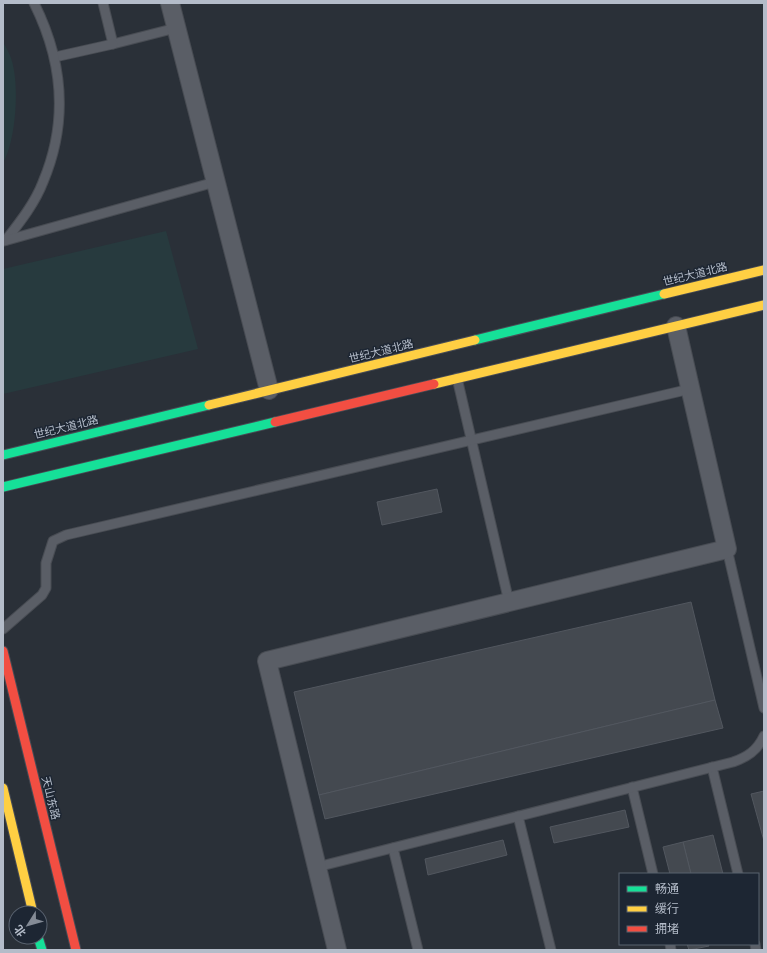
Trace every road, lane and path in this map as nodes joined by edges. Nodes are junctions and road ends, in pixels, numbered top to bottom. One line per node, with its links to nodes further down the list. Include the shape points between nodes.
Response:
1 (34, 3): 6 (lane, via 46,26)
2 (103, 3): 5 (lane)
3 (170, 3): 4 (street)
4 (176, 28): 5 (lane); 7 (street)
5 (113, 44): 6 (lane)
6 (55, 57): 8 (lane, via 60,91 53,155 34,200)
7 (215, 182): 8 (lane); 14 (street)
8 (4, 241)
9 (764, 270): 14 (main road, 世纪大道北路)
10 (764, 305): 11 (main road)
11 (676, 326): 12 (main road); 13 (street)
12 (457, 378): 15 (lane); 17 (main road)
13 (690, 389): 15 (lane); 18 (street)
14 (269, 390): 16 (main road, 世纪大道北路)
15 (472, 440): 19 (lane); 20 (lane, via 66,535 54,541 46,563 46,588 42,595)
16 (3, 455)
17 (3, 487)
18 (727, 549): 19 (street); 22 (lane)
19 (508, 602): 29 (street, via 268,661)
20 (3, 629)
21 (3, 651): 33 (main road, 天山东路)
22 (764, 708)
23 (764, 736): 24 (lane, via 753,753)
24 (712, 767): 25 (lane); 31 (lane)
25 (632, 787): 27 (lane); 30 (lane)
26 (3, 788): 32 (main road)
27 (518, 816): 28 (lane); 36 (lane)
28 (393, 848): 29 (lane); 35 (lane)
29 (317, 867): 34 (street)
30 (653, 873)
31 (738, 873)
32 (31, 905)
33 (76, 950)
34 (337, 950)
35 (418, 950)
36 (552, 950)

